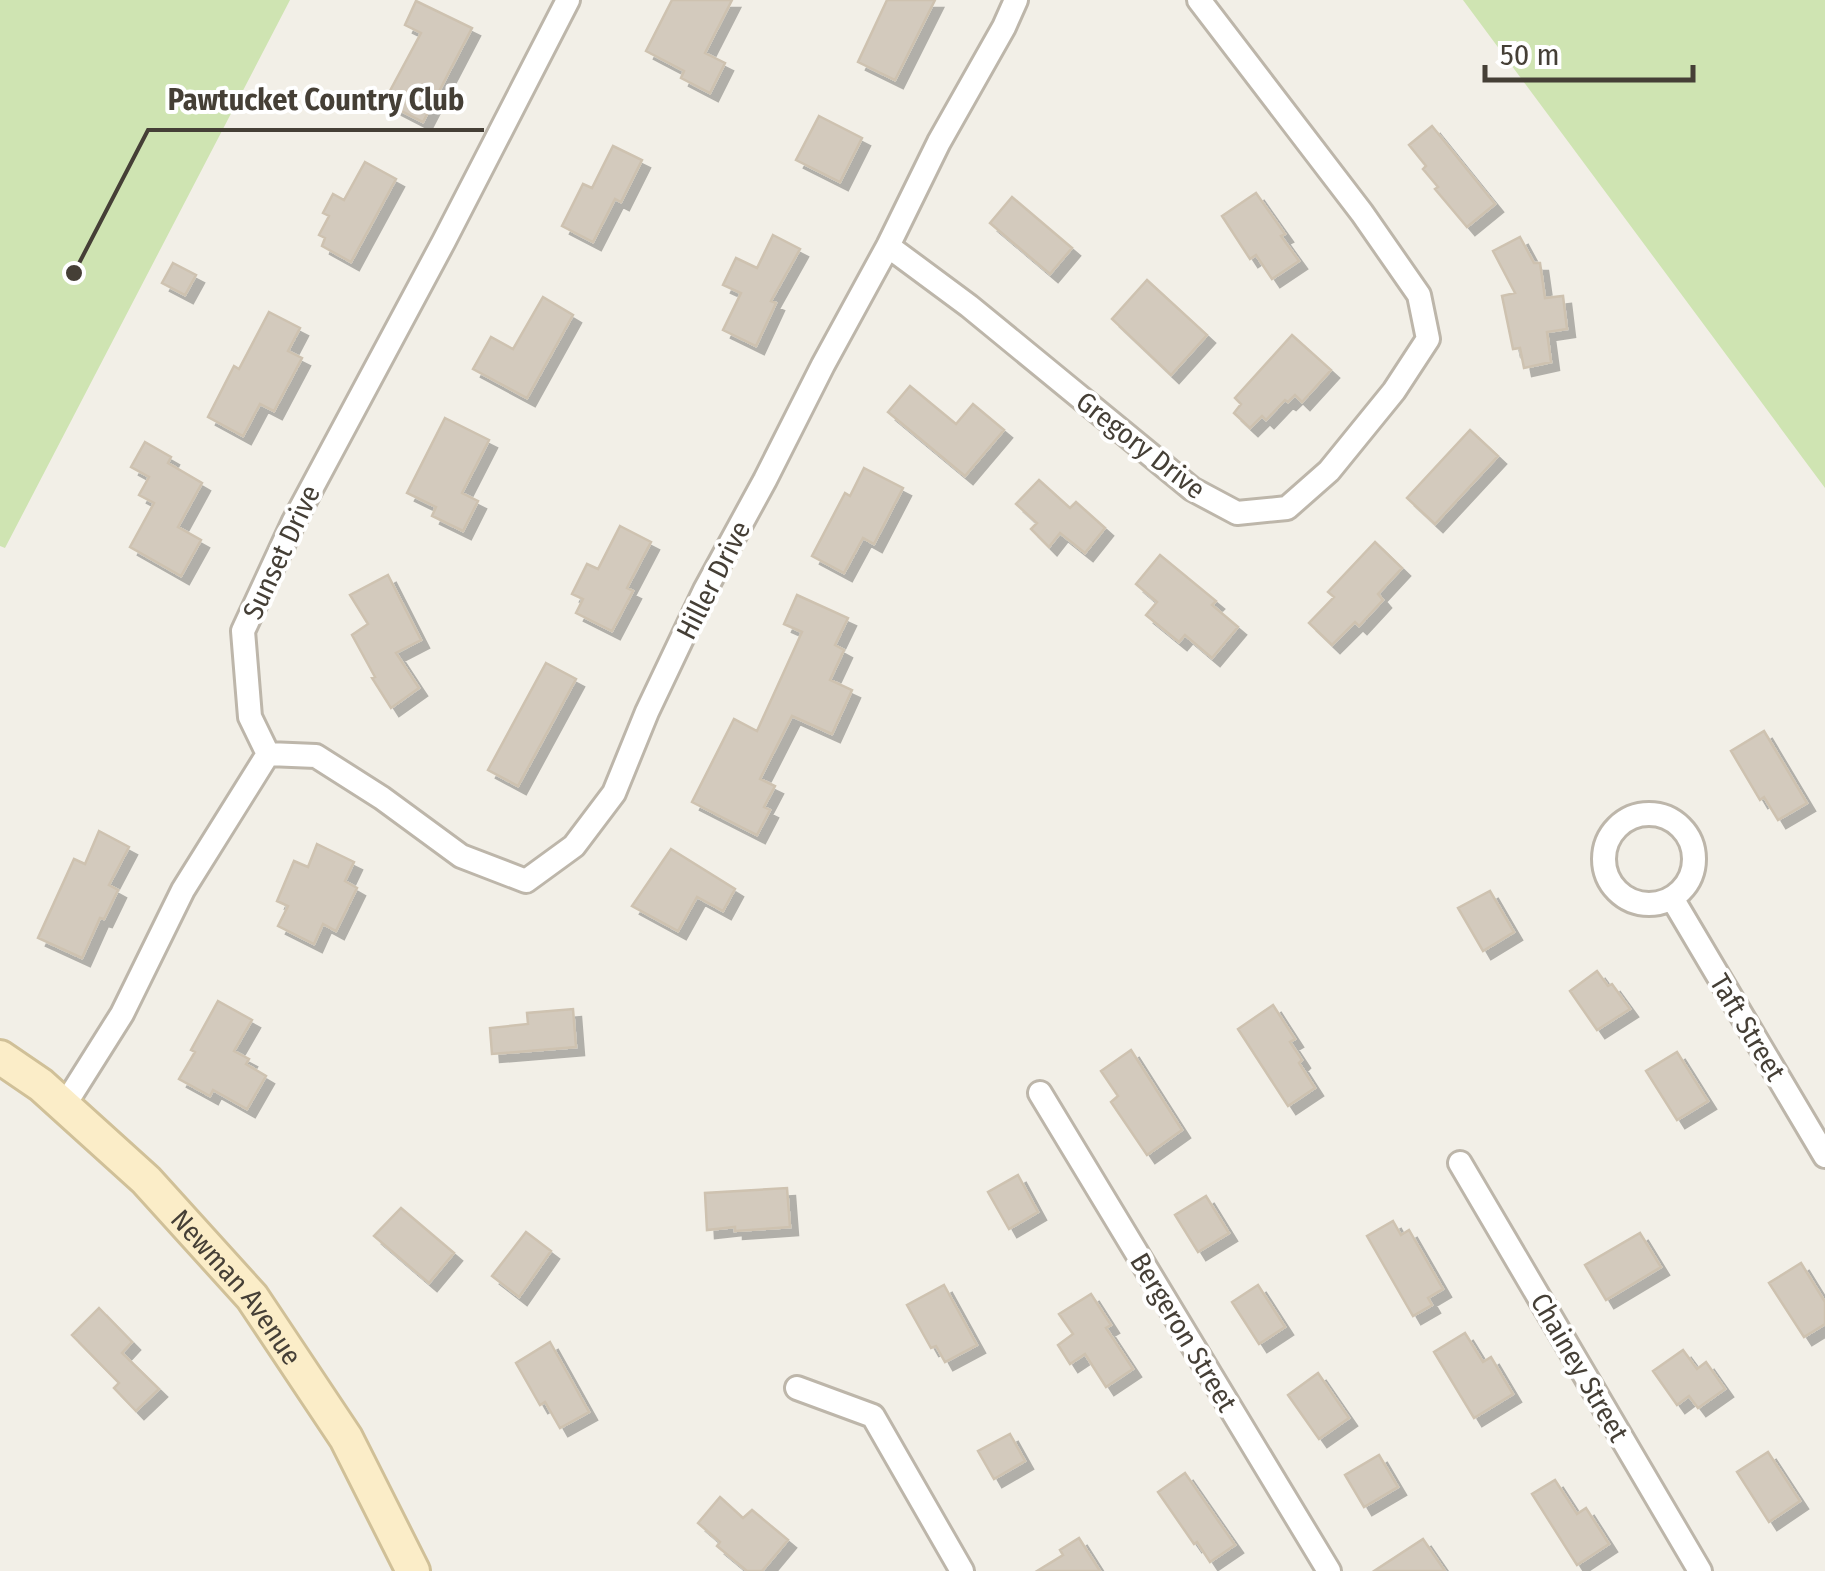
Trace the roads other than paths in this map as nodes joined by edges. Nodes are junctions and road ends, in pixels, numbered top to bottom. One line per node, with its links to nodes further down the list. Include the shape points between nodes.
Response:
1 (568, 0): 5 (street, Sunset Drive, via 294,521 243,631 250,716)
2 (1016, 0): 4 (street, Hiller Drive)
3 (1199, 0): 4 (street, Gregory Drive, via 1419,295 1428,339 1329,470 1286,508 1236,513 1192,489)
4 (888, 246): 5 (street, Hiller Drive, via 705,590 614,793 574,846 526,881 461,856 316,756)
5 (268, 754): 9 (street, via 183,890 122,1014)
6 (1672, 898): 6 (street, via 1644,904 1610,881 1604,866 1610,836 1634,816 1665,816 1689,836 1694,864); 10 (street, Taft Street)
7 (0, 1056): 9 (main road, Newman Avenue)
8 (1040, 1093): 15 (street, Bergeron Street)
9 (64, 1106): 13 (main road, Newman Avenue, via 146,1180 252,1297 346,1438)
10 (1825, 1156)
11 (1460, 1163): 16 (street, Chainey Street)
12 (797, 1388): 14 (street, via 872,1416)
13 (413, 1571)
14 (962, 1571)
15 (1329, 1571)
16 (1700, 1571)

